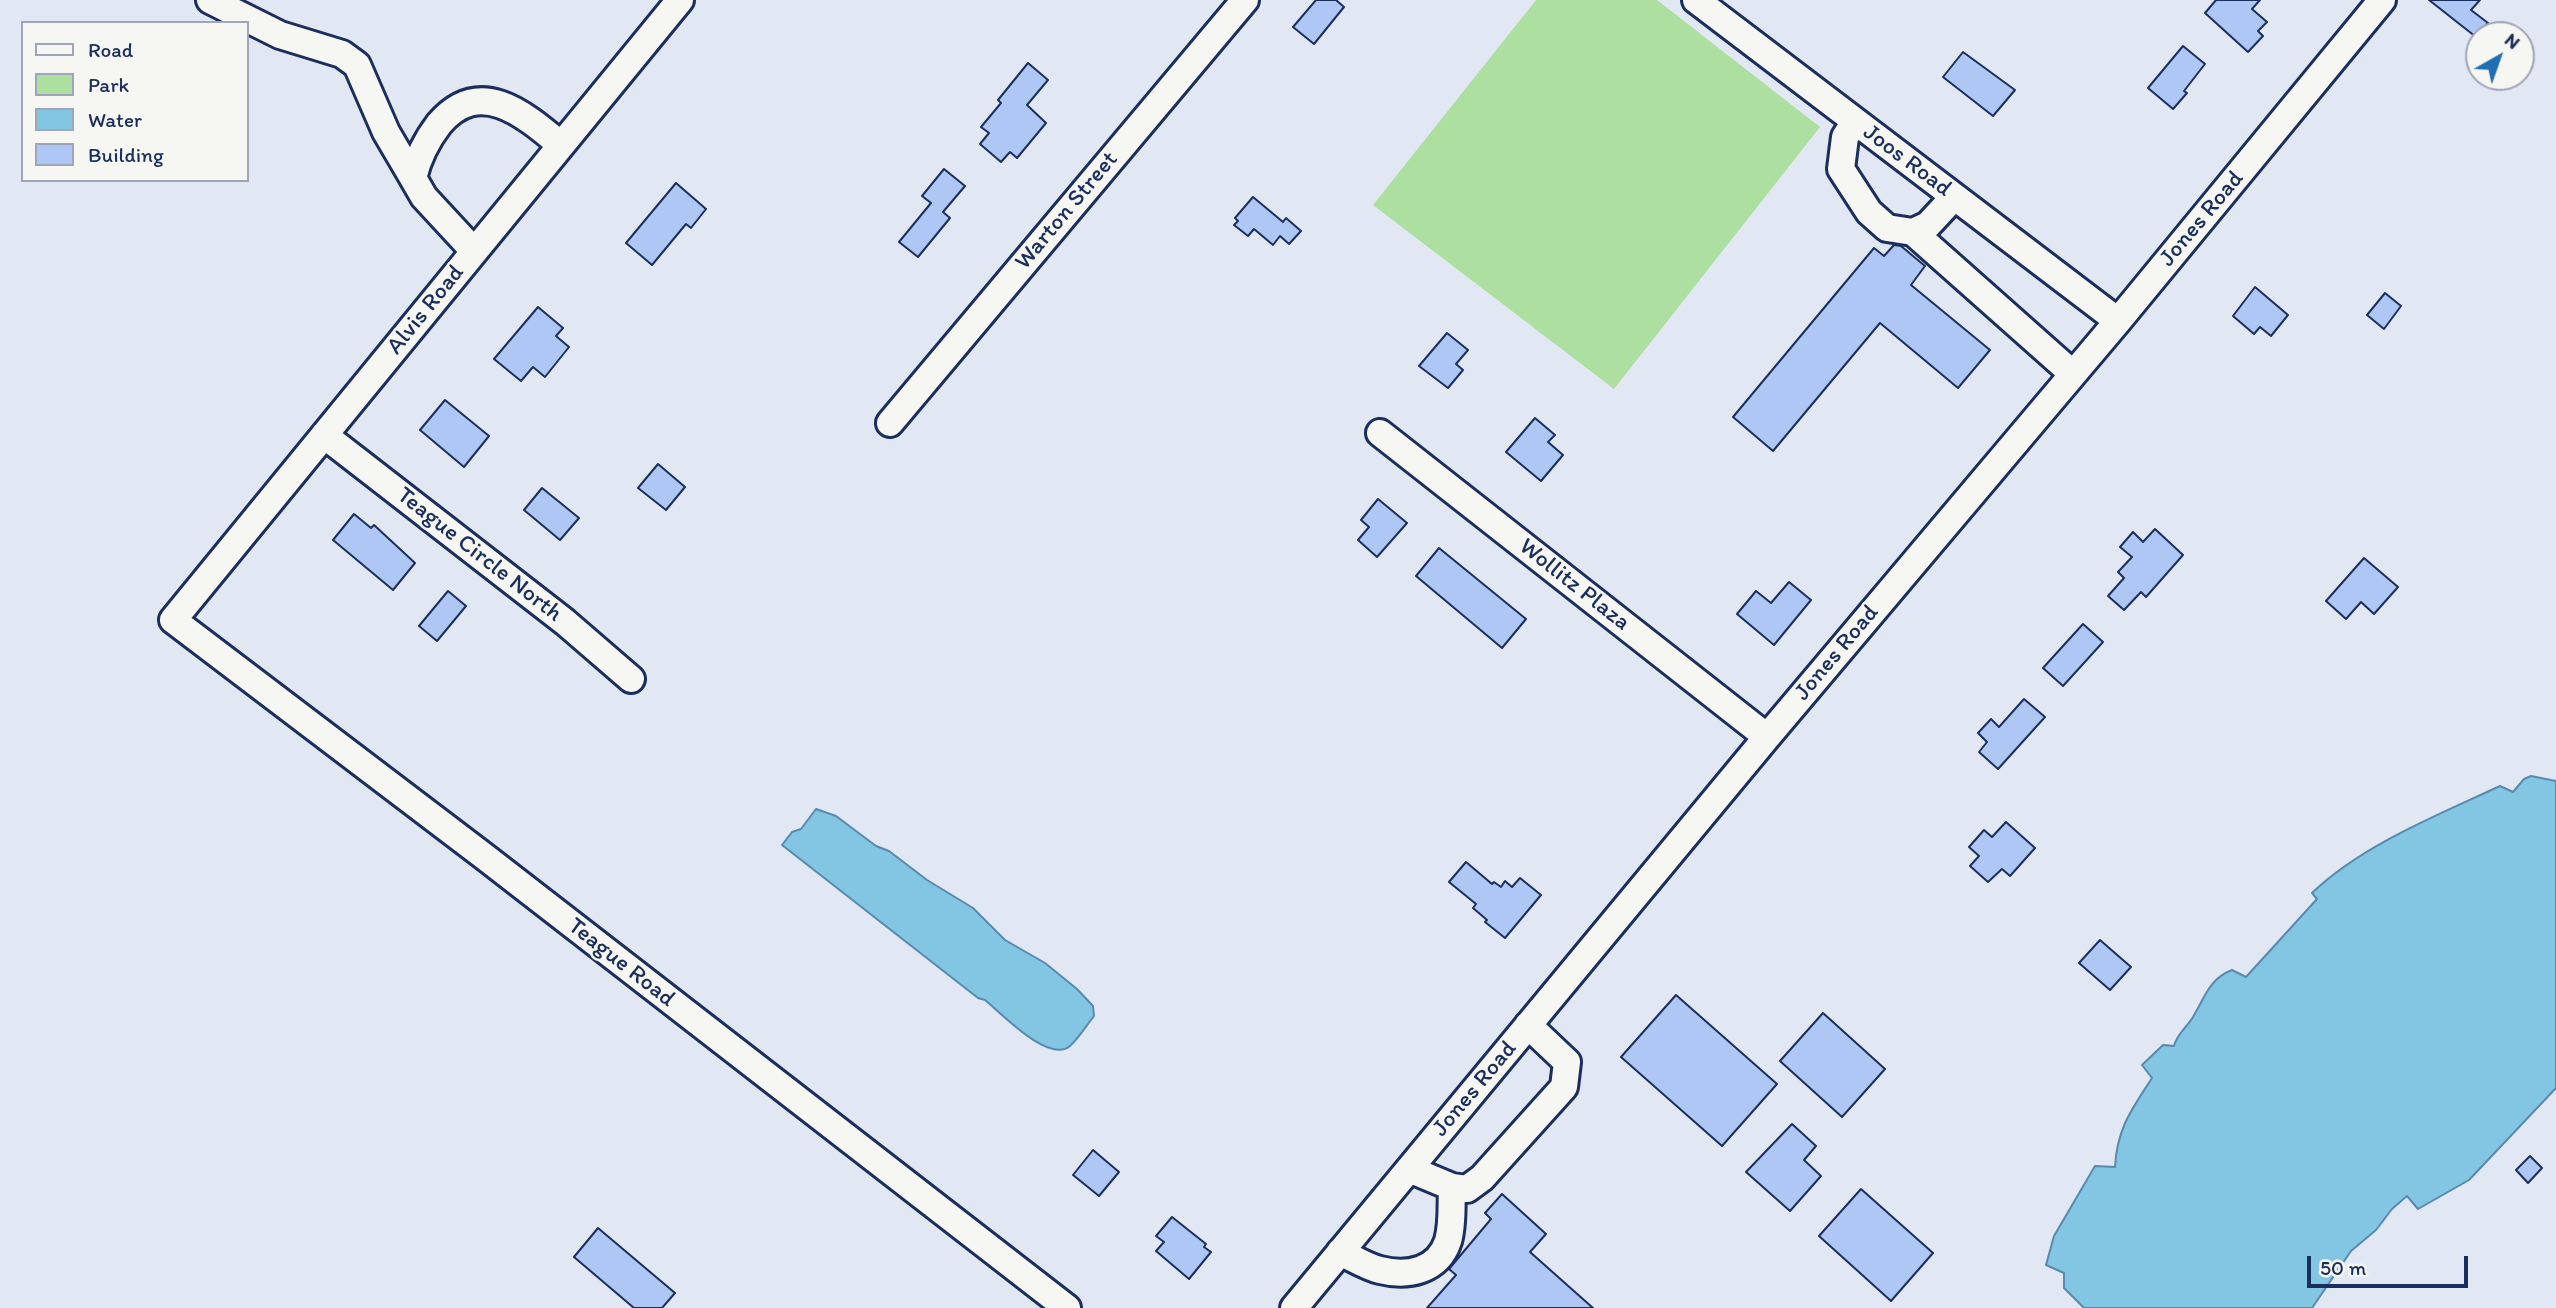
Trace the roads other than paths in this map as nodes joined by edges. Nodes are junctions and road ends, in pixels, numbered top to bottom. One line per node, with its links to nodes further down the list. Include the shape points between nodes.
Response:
1 (210, 0): 8 (street, via 280,35 342,54 357,65)
2 (680, 0): 7 (street, Alvis Road)
3 (1245, 0): 14 (street, Warton Street)
4 (1696, 0): 6 (street, Joos Road)
5 (2382, 0): 12 (street, Jones Road)
6 (1855, 122): 9 (street, Joos Road); 10 (street, via 1844,137 1841,169 1869,212 1887,228)
7 (561, 145): 8 (street, via 506,107 481,100 448,114 429,137); 11 (street, Alvis Road)
8 (412, 178): 11 (street)
9 (1954, 197): 10 (street, via 1927,225); 12 (street, Joos Road)
10 (1913, 232): 13 (street)
11 (474, 251): 16 (street, Alvis Road)
12 (2118, 321): 13 (street, Jones Road)
13 (2073, 374): 19 (street, Jones Road)
14 (890, 423)
15 (1380, 433): 19 (street, Wollitz Plaza)
16 (324, 435): 17 (street, Alvis Road); 18 (street, Teague Circle North, via 565,622)
17 (173, 620): 24 (street, Teague Road)
18 (631, 679)
19 (1767, 737): 20 (street, Jones Road)
20 (1528, 1025): 21 (street, Jones Road); 22 (street, via 1567,1062 1564,1087 1482,1178 1467,1189)
21 (1409, 1169): 22 (street); 23 (street, Jones Road)
22 (1452, 1187): 23 (street, via 1448,1243 1439,1260 1419,1272 1380,1270)
23 (1340, 1252): 25 (street, Jones Road)
24 (1067, 1308)
25 (1294, 1308)

